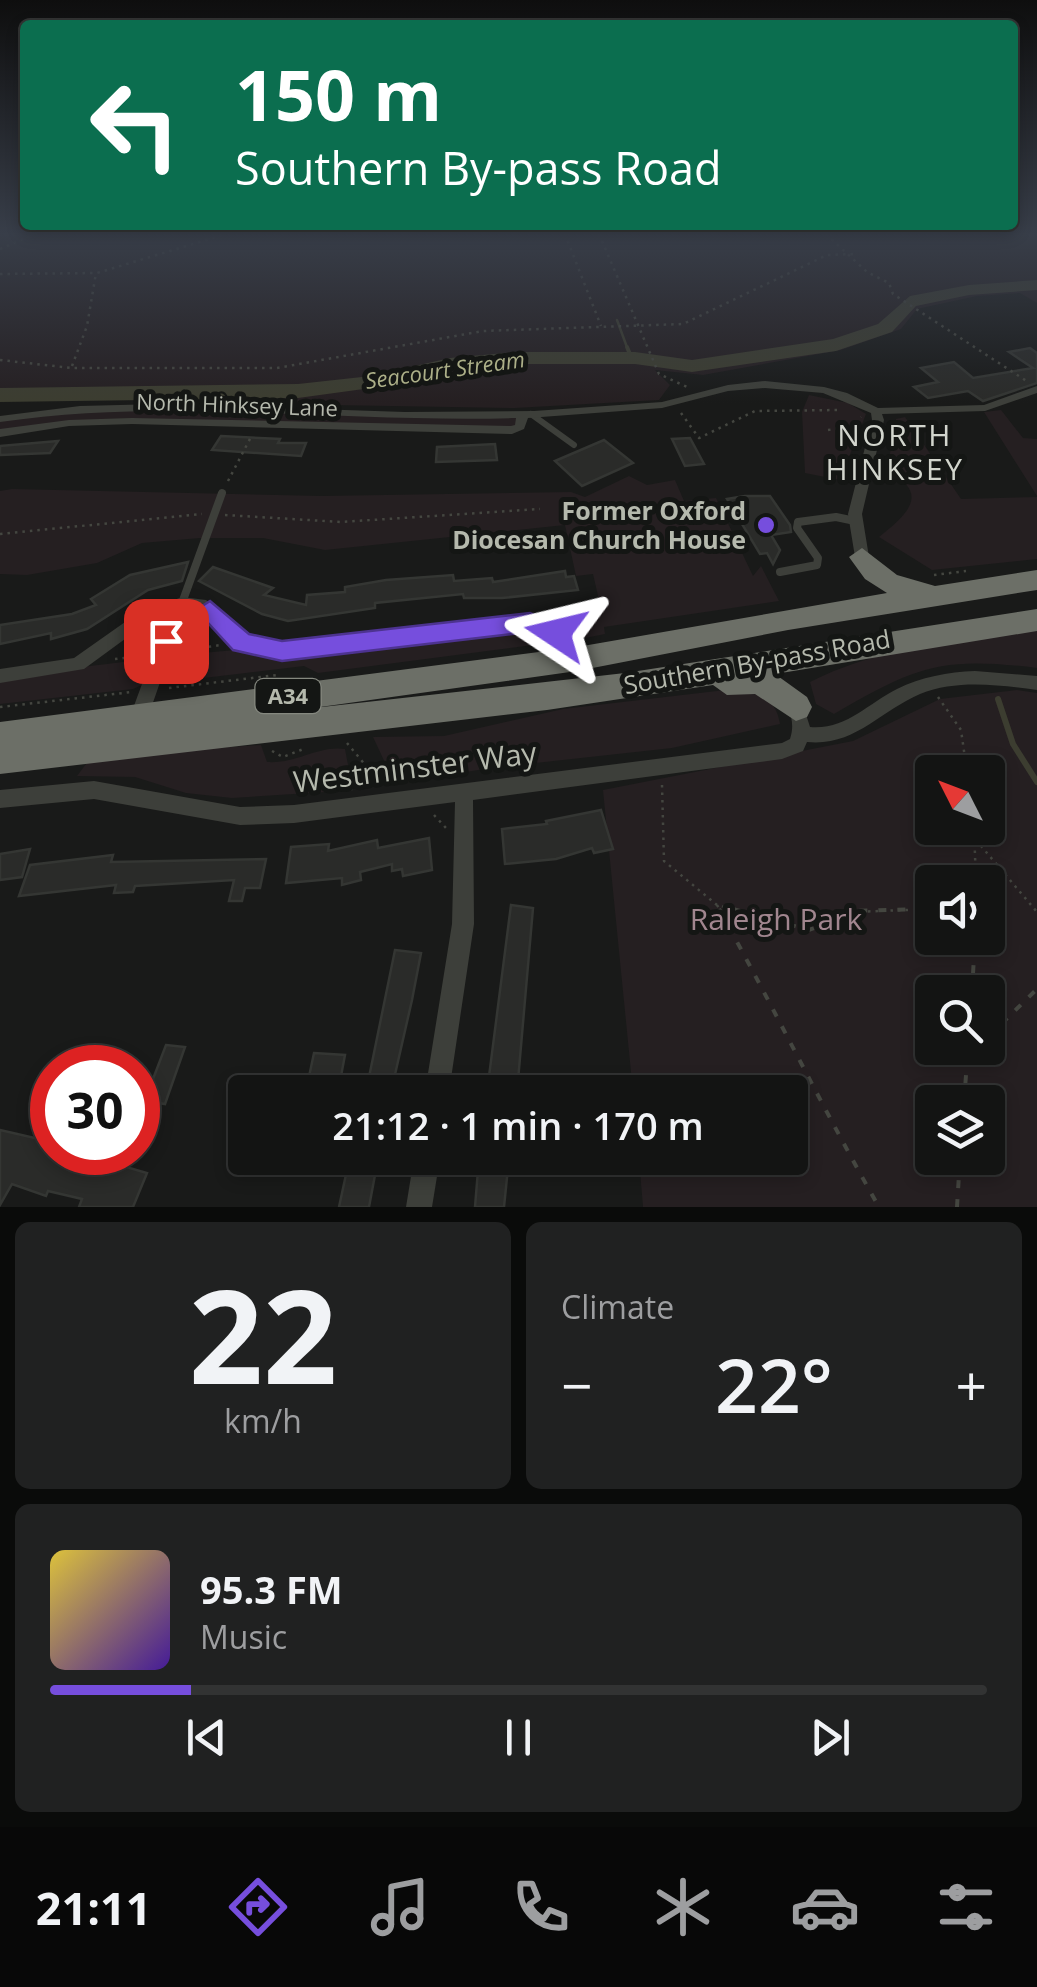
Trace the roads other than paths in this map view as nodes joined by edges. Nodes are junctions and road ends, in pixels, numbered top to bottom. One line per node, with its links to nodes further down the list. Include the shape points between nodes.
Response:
1 (1034, 386): 2 (street, via 985,408)
2 (870, 411): 3 (street, North Hinksey Lane, via 855,398 740,386 674,404); 8 (street, via 878,420)
3 (527, 414): 4 (street, North Hinksey Lane, via 73,408); 5 (street, North Hinksey Lane, via 512,430 132,421); 6 (lane)
4 (0, 419)
5 (0, 433)
6 (574, 445)
7 (222, 493): 13 (lane)
8 (855, 521): 9 (street); 10 (lane, via 798,522 817,565)
9 (862, 557): 12 (highway, via 883,582 898,588); 15 (highway, via 862,586 853,595)
10 (780, 572)
11 (1037, 580): 12 (highway, Southern By-pass Road / A34)
12 (971, 589): 15 (highway, Southern By-pass Road / A34)
13 (182, 604): 14 (street); 16 (street)
14 (210, 610): 18 (street, via 242,643 282,651 530,622); 20 (street)
15 (788, 619): 24 (highway, Southern By-pass Road / A34, via 577,658)
16 (140, 620): 20 (street); 21 (street, via 78,664)
17 (1037, 620): 19 (highway, Southern By-pass Road / A34)
18 (556, 633)
19 (892, 639): 23 (highway, Southern By-pass Road / A34); 25 (highway, via 805,673 794,688)
20 (166, 641): 24 (street)
21 (0, 676)
22 (1037, 683): 25 (street, Westminster Way, via 968,677 928,684 824,738)
23 (624, 686): 25 (highway, via 761,681); 27 (highway, Southern By-pass Road / A34)
24 (140, 714): 26 (highway, Southern By-pass Road / A34)
25 (799, 720): 28 (street, Westminster Way, via 798,745 782,751)
26 (0, 737)
27 (0, 759)
28 (464, 792): 29 (street, Westminster Way, via 240,816 94,790); 30 (street, via 463,924)
29 (0, 799)
30 (440, 1075)
31 (424, 1175): 32 (street)
32 (419, 1207)

